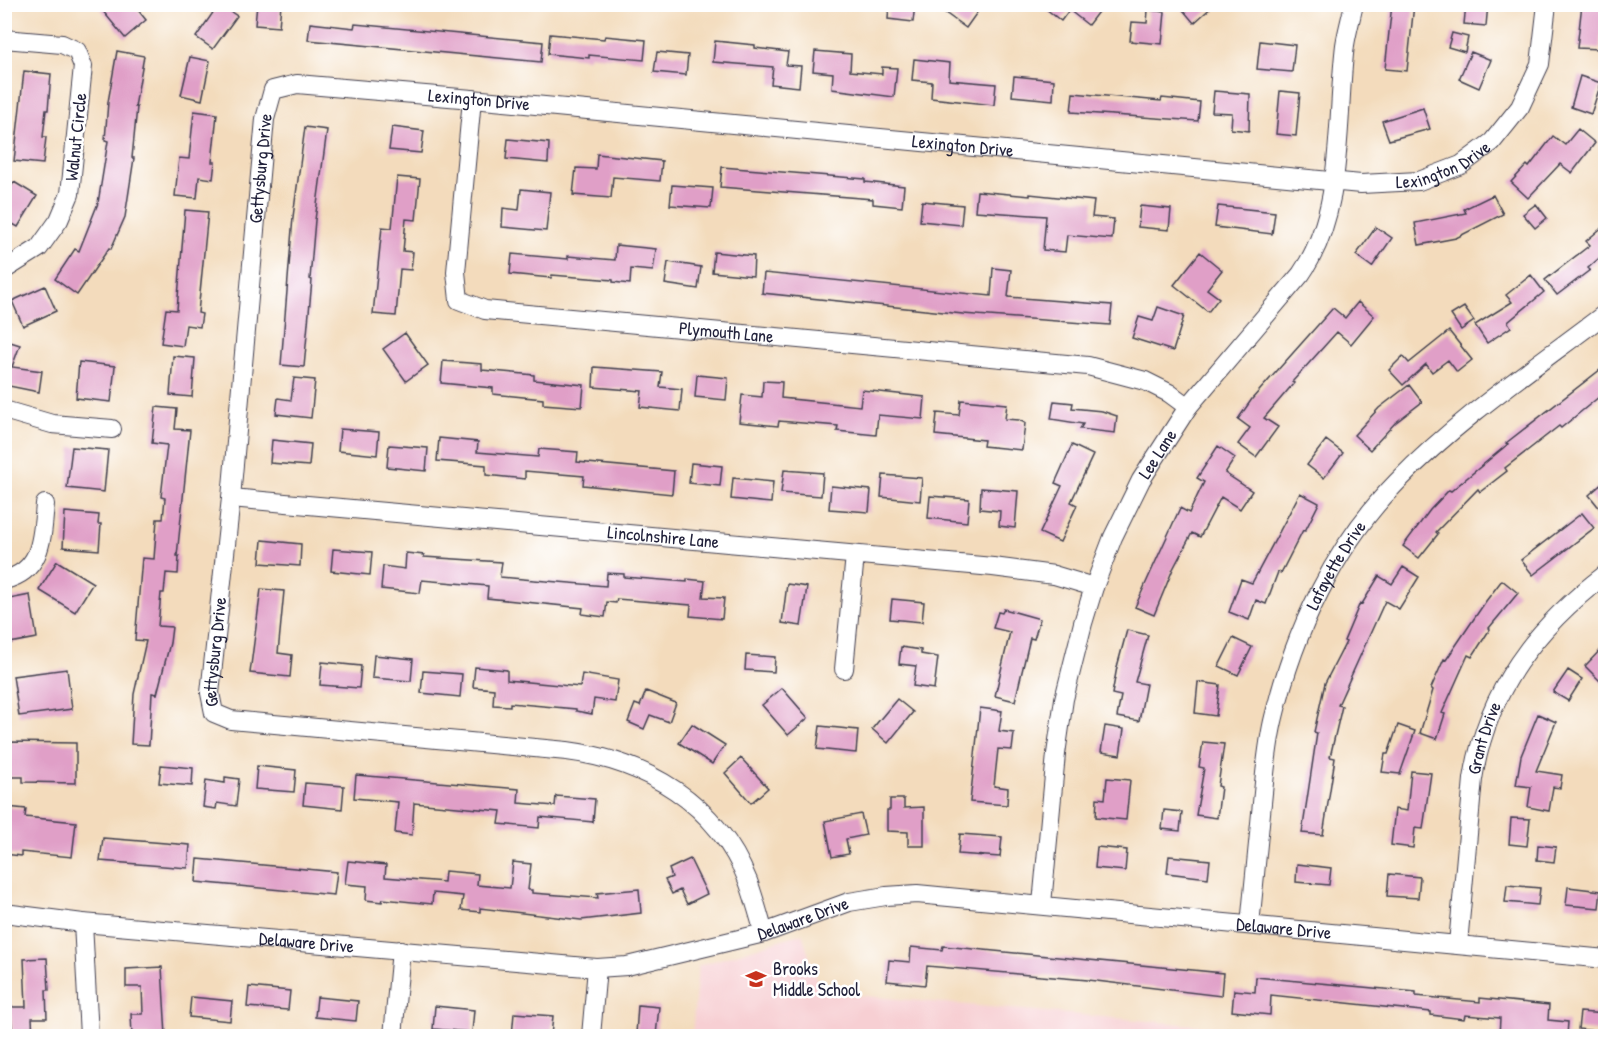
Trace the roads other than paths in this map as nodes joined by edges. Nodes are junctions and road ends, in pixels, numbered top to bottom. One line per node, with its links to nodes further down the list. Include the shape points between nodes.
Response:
1 (1344, 4): 5 (street, Lee Lane)
2 (1354, 4): 5 (street, Lee Lane)
3 (1547, 4): 8 (street, Lexington Drive, via 1540,64 1520,107 1492,142 1461,165 1419,181)
4 (4, 39): 9 (street, Walnut Circle, via 62,44 77,51 83,66 70,194 59,220 39,248)
5 (1346, 44): 8 (street, Lee Lane)
6 (273, 90): 7 (street, Lexington Drive, via 297,84); 14 (street, Gettysburg Drive, via 265,119)
7 (472, 99): 8 (street, Lexington Drive); 11 (street, Plymouth Lane, via 456,272 459,300 485,310 1088,366 1145,381)
8 (1334, 181): 11 (street, Lee Lane, via 1327,220 1309,263)
9 (4, 270)
10 (1605, 313): 24 (street, Lafayette Drive, via 1422,457 1380,501 1335,564 1304,624 1273,719)
11 (1188, 407): 19 (street, Lee Lane, via 1127,506)
12 (4, 410): 13 (street, via 52,424)
13 (112, 429)
14 (231, 498): 16 (street, Lincolnshire Lane); 25 (street, Gettysburg Drive, via 210,693 214,713 231,720 567,750 636,768 681,793 717,829 747,880)
15 (45, 504): 18 (street, via 40,546 32,564)
16 (855, 555): 19 (street, Lincolnshire Lane, via 1026,571); 20 (street)
17 (1605, 574): 26 (street, Grant Drive, via 1546,625 1510,676 1489,720 1473,779)
18 (4, 580)
19 (1094, 587): 21 (street, Lee Lane, via 1059,726)
20 (844, 669)
21 (1042, 904): 24 (street, Delaware Drive); 25 (street, Delaware Drive, via 917,894 886,896 849,902)
22 (4, 913): 23 (street, Delaware Drive)
23 (83, 923): 27 (street, Delaware Drive); 30 (street)
24 (1250, 925): 26 (street, Delaware Drive)
25 (764, 933): 29 (street, Delaware Drive, via 627,966)
26 (1458, 944): 28 (street, Delaware Drive)
27 (401, 950): 29 (street, Delaware Drive); 31 (street)
28 (1605, 960)
29 (597, 968): 32 (street)
30 (89, 1036)
31 (393, 1036)
32 (591, 1036)

